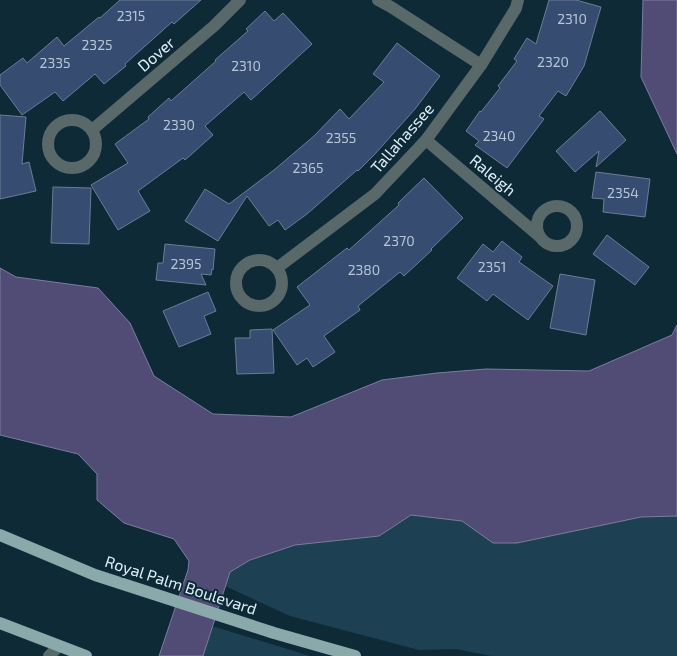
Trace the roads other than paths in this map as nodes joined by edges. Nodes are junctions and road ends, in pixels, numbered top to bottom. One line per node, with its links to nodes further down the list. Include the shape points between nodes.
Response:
1 (240, 0): 5 (street, Dover)
2 (378, 0): 4 (street)
3 (518, 0): 4 (street, Tallahassee)
4 (481, 65): 6 (street, Tallahassee)
5 (92, 130)
6 (426, 140): 7 (street, Raleigh); 8 (street, Tallahassee, via 375,194)
7 (539, 236)
8 (277, 268)
9 (0, 535): 14 (main road, Royal Palm Boulevard, via 95,575)
10 (0, 623): 11 (main road)
11 (59, 646): 12 (street); 13 (main road)
12 (48, 656)
13 (86, 656)
14 (355, 656)

